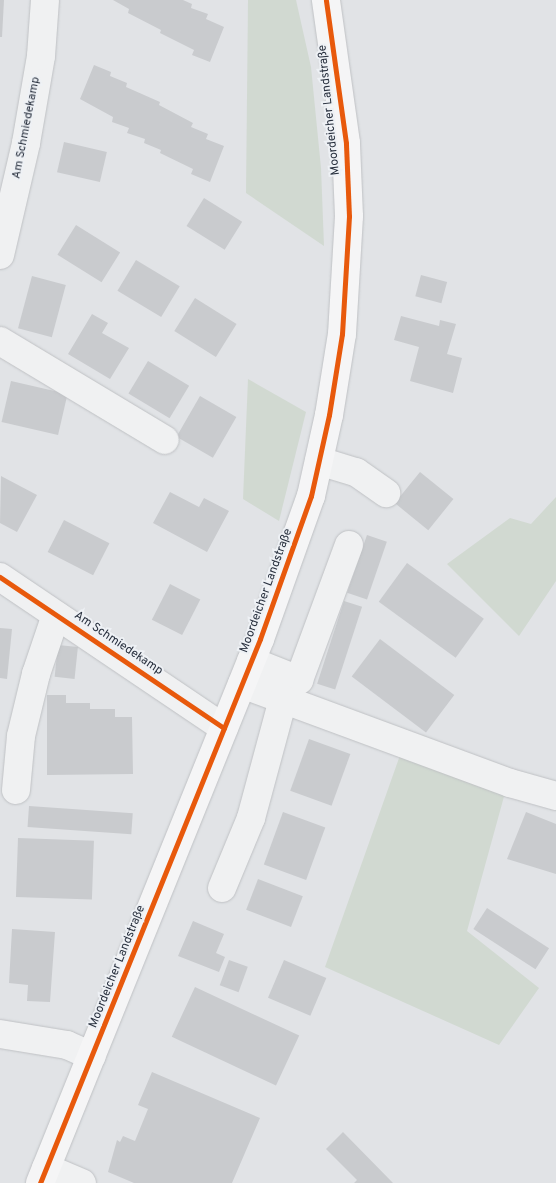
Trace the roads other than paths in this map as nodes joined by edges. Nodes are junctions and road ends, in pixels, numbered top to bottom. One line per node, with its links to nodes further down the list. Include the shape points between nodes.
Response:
1 (45, 0): 3 (street, Am Schmiedekamp, via 41,56 26,143)
2 (326, 0): 6 (main road, Moordeicher Landstraße, via 346,143 349,216 342,334)
3 (0, 255)
4 (0, 341): 5 (street)
5 (164, 440)
6 (319, 461): 7 (street, via 356,472); 11 (main road, Moordeicher Landstraße, via 297,540)
7 (386, 493)
8 (349, 545): 11 (street, via 299,680)
9 (0, 577): 10 (street, Am Schmiedekamp)
10 (56, 615): 13 (street, Am Schmiedekamp); 14 (street, via 36,674 21,736)
11 (247, 673): 12 (street); 13 (main road, Moordeicher Landstraße)
12 (283, 699): 15 (street, via 510,783); 16 (street, via 251,818)
13 (224, 728): 18 (main road, Moordeicher Landstraße)
14 (16, 790)
15 (556, 796)
16 (222, 888)
17 (0, 1034): 18 (street, via 67,1045)
18 (92, 1056): 19 (main road, Moordeicher Landstraße)
19 (43, 1176): 20 (street)
20 (82, 1183)

